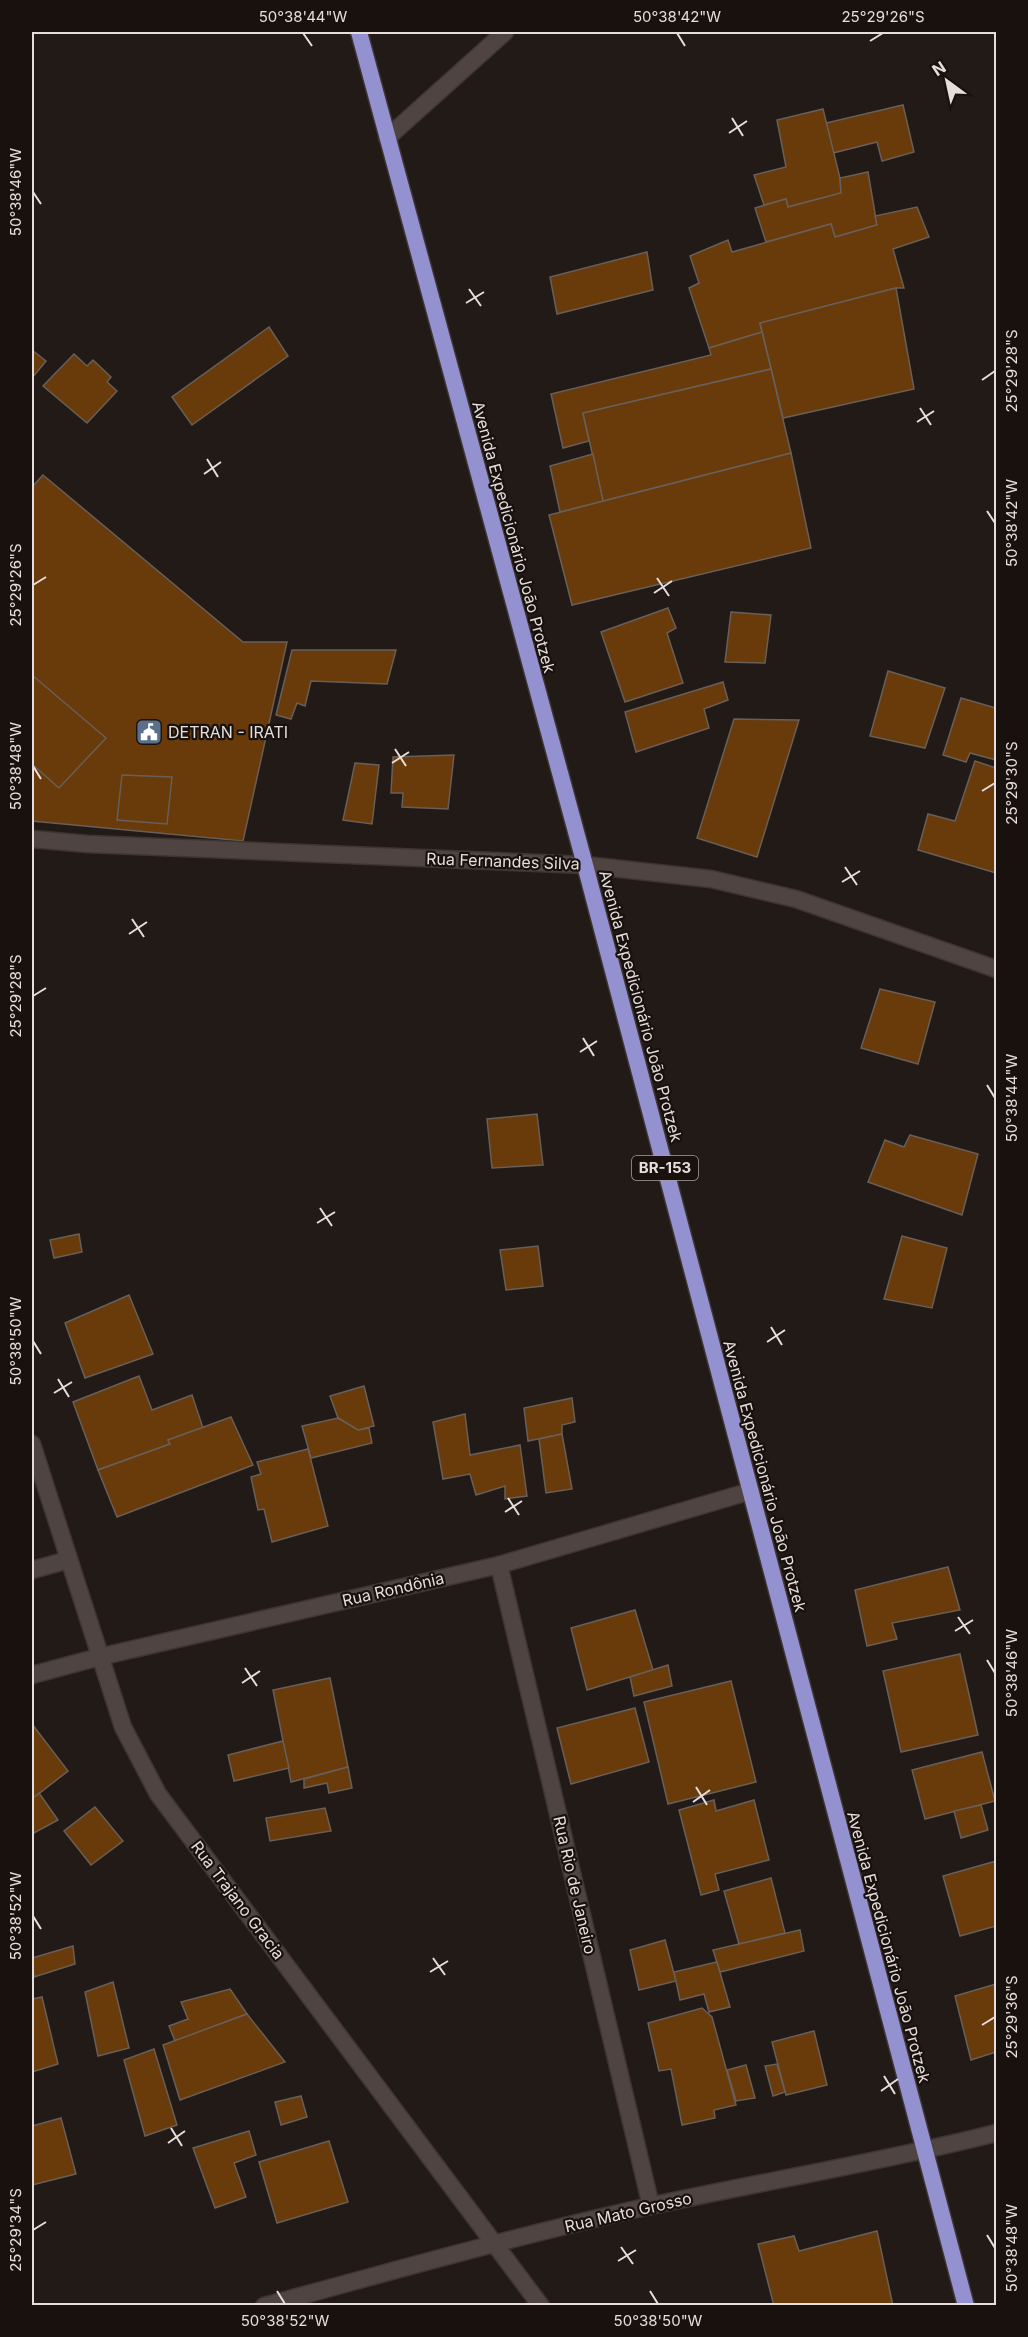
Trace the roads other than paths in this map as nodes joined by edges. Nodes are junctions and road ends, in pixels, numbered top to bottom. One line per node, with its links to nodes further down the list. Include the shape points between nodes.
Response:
1 (359, 32): 3 (highway, Avenida Expedicionário João Protzek / BR-153)
2 (506, 32): 3 (street)
3 (387, 138): 5 (highway, Avenida Expedicionário João Protzek / BR-153)
4 (32, 839): 5 (street, Rua Fernandes Silva)
5 (585, 865): 6 (street, Rua Fernandes Silva, via 711,879 796,899); 8 (highway, Avenida Expedicionário João Protzek / BR-153)
6 (996, 969)
7 (32, 1444): 9 (street, Rua Trajano Gracia)
8 (751, 1491): 10 (street, Rua Rondônia); 15 (highway, Avenida Expedicionário João Protzek / BR-153)
9 (68, 1560): 11 (street); 12 (street, Rua Trajano Gracia)
10 (499, 1565): 12 (street, Rua Rondônia); 16 (street, Rua Rio de Janeiro)
11 (32, 1570)
12 (99, 1657): 13 (street, Rua Rondônia); 17 (street, Rua Trajano Gracia, via 123,1726 158,1794)
13 (32, 1675)
14 (996, 2133): 15 (street, Rua Mato Grosso)
15 (924, 2152): 16 (street, Rua Mato Grosso); 20 (highway, Avenida Expedicionário João Protzek / BR-153)
16 (651, 2206): 17 (street, Rua Mato Grosso)
17 (495, 2244): 18 (street, Rua Mato Grosso); 19 (street, Rua Trajano Gracia)
18 (264, 2306)
19 (541, 2306)
20 (966, 2306)

